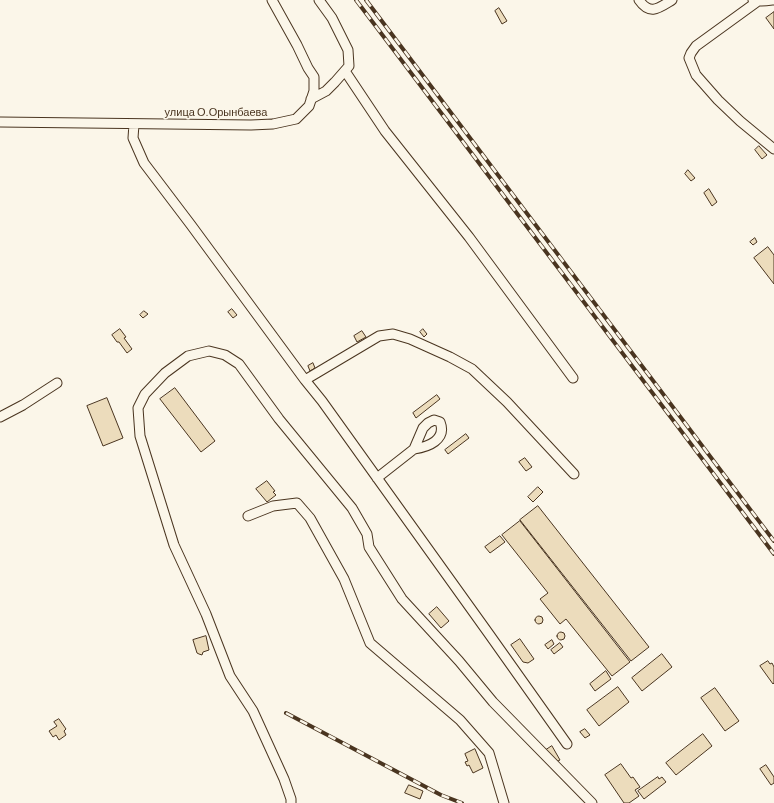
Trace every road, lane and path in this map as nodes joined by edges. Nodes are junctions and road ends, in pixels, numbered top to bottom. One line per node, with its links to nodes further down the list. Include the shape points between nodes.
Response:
1 (272, 0): 8 (street, улица О.Орынбаева, via 314,77)
2 (319, 0): 7 (street, via 332,18 348,50 349,66)
3 (640, 0): 4 (street, via 650,10 658,9)
4 (672, 0)
5 (773, 0): 6 (street)
6 (756, 1): 11 (street, via 696,46 689,58 696,75 718,100)
7 (346, 71): 8 (street, via 326,91); 12 (street, via 385,131 469,238)
8 (311, 99): 10 (street, улица О.Орынбаева, via 309,106 296,119 273,124)
9 (0, 122): 10 (street, улица О.Орынбаева)
10 (134, 124): 13 (street, via 133,138 144,163)
11 (774, 149)
12 (573, 378)
13 (304, 380): 17 (street, via 379,336 394,334 410,339 472,369 507,402); 18 (street, via 322,401)
14 (57, 383): 15 (street, via 23,406)
15 (0, 417)
16 (414, 449): 18 (street)
17 (574, 474)
18 (376, 478): 20 (street)
19 (248, 516): 22 (street, via 273,506 297,503 310,518 344,579 370,643 460,720 489,753)
20 (567, 744)
21 (291, 803): 23 (street, via 284,779 253,711 230,676 206,614 174,546 140,436 138,408 145,394 164,374 188,356 209,352 225,355 239,364 279,419 352,508 367,534 369,547 402,599 493,702)
22 (504, 803)
23 (592, 803)

